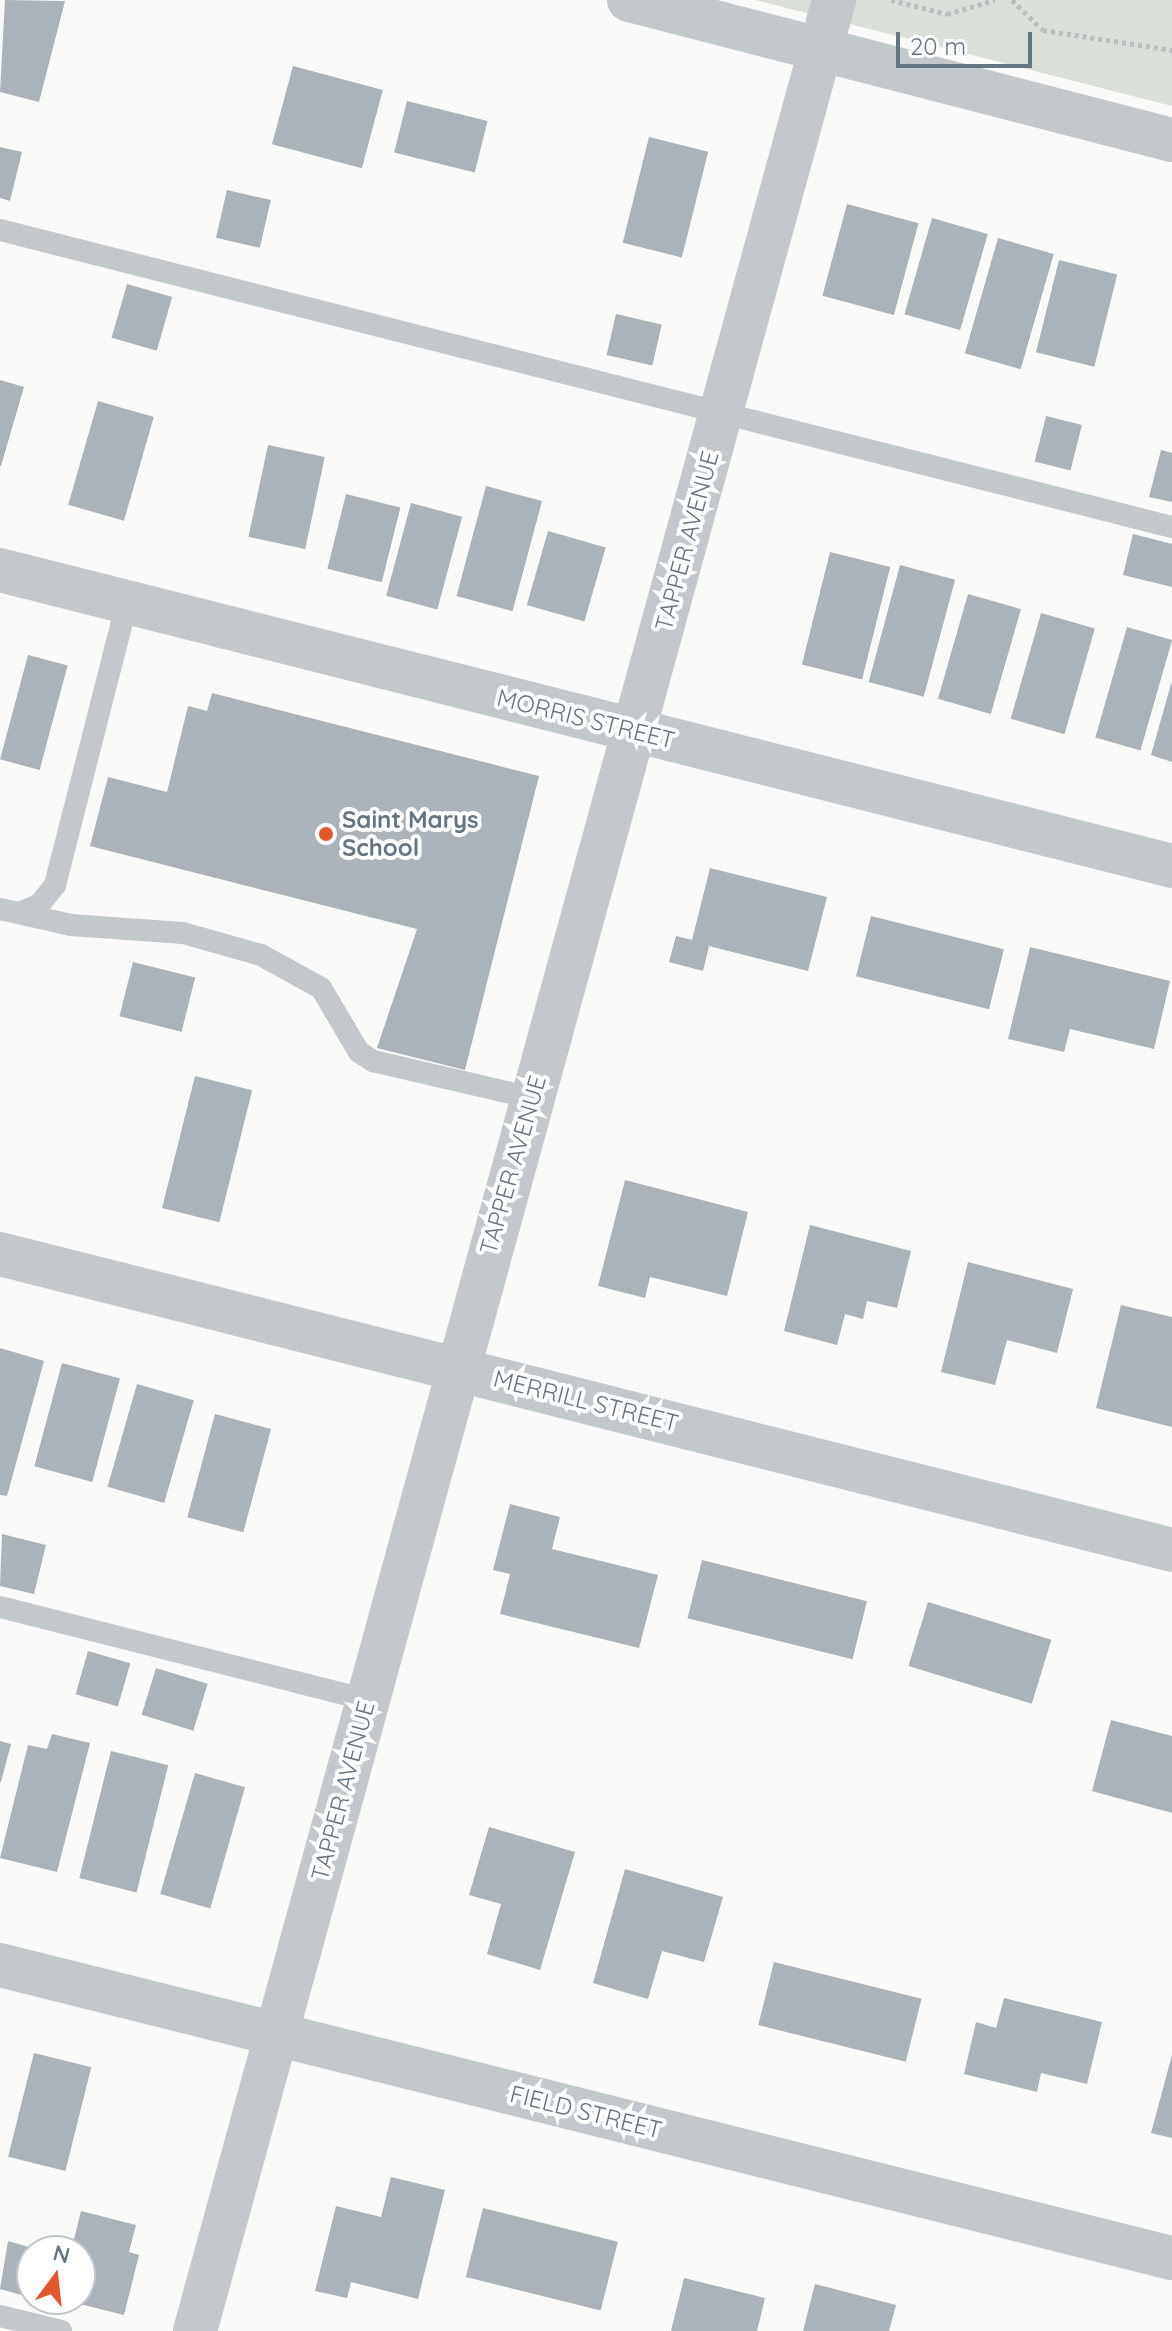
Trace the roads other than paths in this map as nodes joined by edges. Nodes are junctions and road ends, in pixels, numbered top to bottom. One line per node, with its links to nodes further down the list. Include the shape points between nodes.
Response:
1 (629, 0): 3 (street)
2 (834, 0): 3 (street, TAPPER AVENUE)
3 (820, 48): 4 (street); 6 (street, TAPPER AVENUE)
4 (1172, 140)
5 (0, 230): 6 (lane)
6 (722, 413): 7 (lane); 10 (street, TAPPER AVENUE)
7 (1172, 527)
8 (0, 570): 9 (street, MORRIS STREET)
9 (127, 602): 10 (street, MORRIS STREET); 12 (lane, via 55,885 39,905)
10 (635, 732): 11 (street, MORRIS STREET); 13 (street, TAPPER AVENUE)
11 (1172, 866)
12 (9, 911): 13 (lane, via 183,933 261,955 321,988 359,1052 373,1061)
13 (532, 1098): 15 (street, TAPPER AVENUE)
14 (0, 1254): 15 (street, MERRILL STREET)
15 (456, 1368): 16 (street, MERRILL STREET); 18 (street, TAPPER AVENUE)
16 (1172, 1550)
17 (0, 1607): 18 (lane)
18 (368, 1700): 20 (street, TAPPER AVENUE)
19 (0, 1965): 20 (street, FIELD STREET)
20 (278, 2036): 21 (street, FIELD STREET); 24 (street, TAPPER AVENUE)
21 (1172, 2258)
22 (0, 2316): 23 (lane)
23 (61, 2331)
24 (195, 2331)

